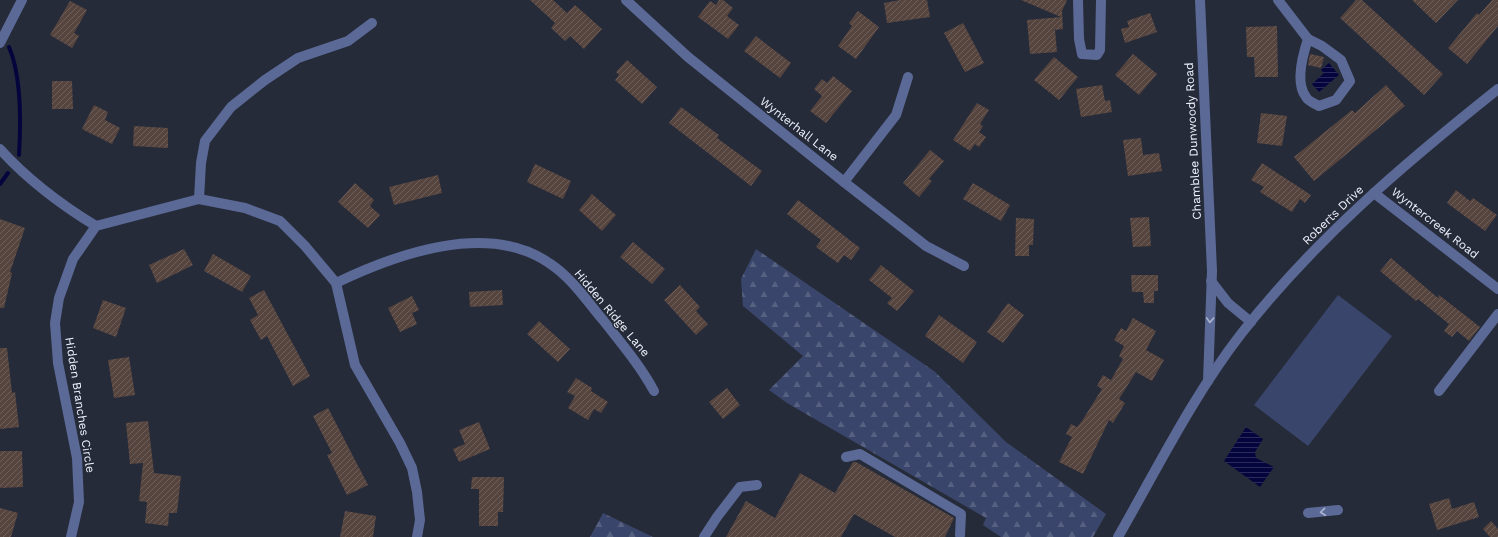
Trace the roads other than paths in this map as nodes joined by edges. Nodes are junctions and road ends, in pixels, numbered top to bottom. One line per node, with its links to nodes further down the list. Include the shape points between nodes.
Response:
1 (22, 0): 9 (street)
2 (626, 0): 13 (street, Wynterhall Lane, via 688,57)
3 (1078, 0): 4 (street, via 1082,54 1097,55 1100,50)
4 (1101, 0)
5 (1200, 0): 18 (street, Chamblee Dunwoody Road)
6 (1278, 0): 8 (street)
7 (372, 23): 15 (street, via 348,41 298,58 230,107 205,141 201,163)
8 (1308, 39): 8 (street, via 1301,62 1301,79 1306,97 1318,106 1336,100 1350,82 1341,60)
9 (0, 44)
10 (908, 77): 13 (street, via 896,115)
11 (1498, 89): 14 (street, Roberts Drive, via 1417,154)
12 (0, 149): 16 (street, via 18,169 64,207)
13 (844, 182): 17 (street, Wynterhall Lane, via 926,246)
14 (1374, 193): 20 (street, Wyntercreek Road); 22 (street, Roberts Drive, via 1293,271)
15 (200, 199): 16 (street); 19 (street, via 245,208 280,221)
16 (96, 226): 31 (street, Hidden Branches Circle, via 73,259 59,298 55,323 58,362 77,458 79,502)
17 (964, 266)
18 (1211, 281): 22 (street, via 1228,303); 23 (street, Chamblee Dunwoody Road, one-way to 23)
19 (336, 283): 25 (street, Hidden Ridge Lane, via 413,253 454,245 495,244 517,248 550,263 575,286 643,370); 32 (street, via 355,365 412,468 420,520)
20 (1498, 289)
21 (1498, 314): 24 (street)
22 (1251, 322): 23 (street, Roberts Drive)
23 (1208, 381): 34 (street, Chamblee Dunwoody Road)
24 (1439, 390)
25 (654, 391)
26 (846, 457): 30 (street, via 860,454 960,514)
27 (756, 485): 33 (street, via 740,487)
28 (1338, 510): 29 (street, one-way to 29)
29 (1308, 513)
30 (961, 536)
31 (71, 537)
32 (417, 537)
33 (704, 537)
34 (1118, 537)

